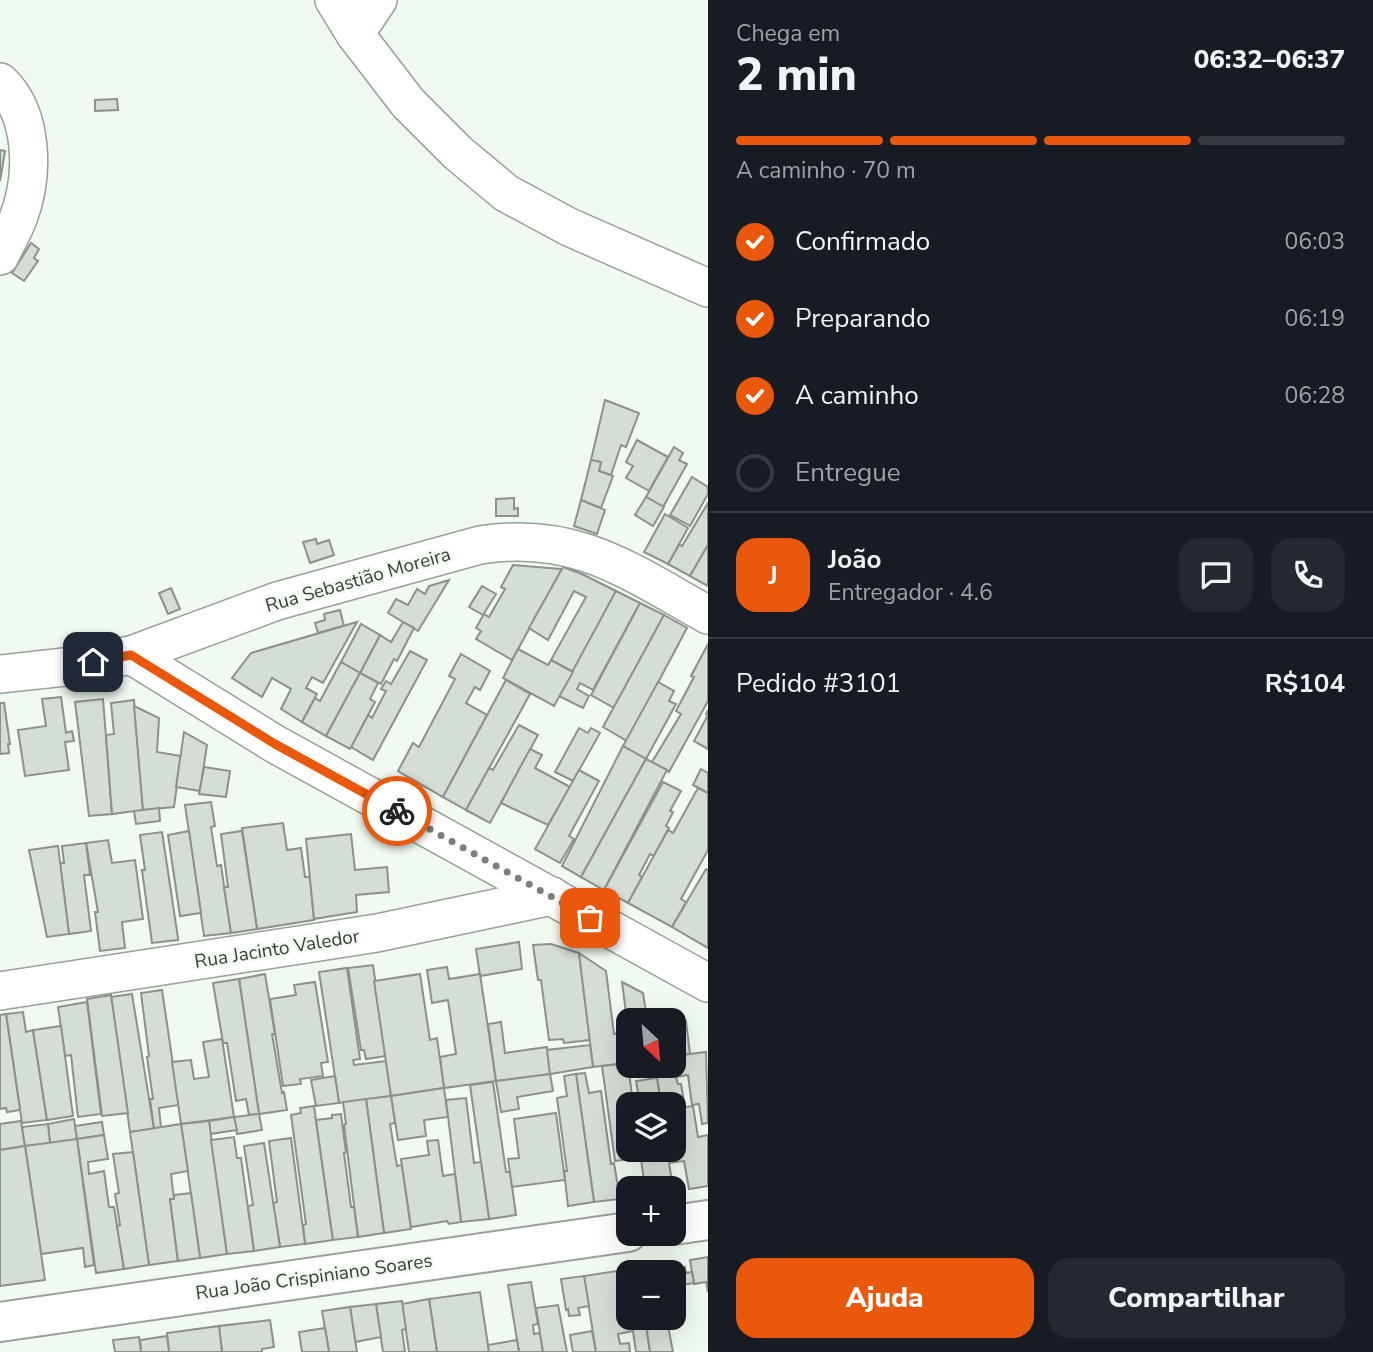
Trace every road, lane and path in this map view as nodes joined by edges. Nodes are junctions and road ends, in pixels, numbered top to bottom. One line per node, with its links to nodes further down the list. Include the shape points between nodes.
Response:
1 (334, 0): 3 (street)
2 (378, 0): 3 (street)
3 (355, 34): 6 (street, via 408,103 506,193 569,227)
4 (0, 82): 5 (street, via 10,91 25,127 30,169 19,216)
5 (0, 256)
6 (708, 288)
7 (708, 615): 8 (street, Rua Sebastião Moreira, via 599,556 565,545 508,540 277,601)
8 (131, 655): 9 (street, Rua Sebastião Moreira); 10 (street, via 275,744)
9 (0, 674)
10 (552, 896): 11 (street); 12 (street, Rua Jacinto Valedor, via 377,933)
11 (708, 983)
12 (0, 991)
13 (708, 1220): 14 (street)
14 (686, 1223)
15 (616, 1234): 16 (street, Rua João Crispiniano Soares)
16 (0, 1322)

